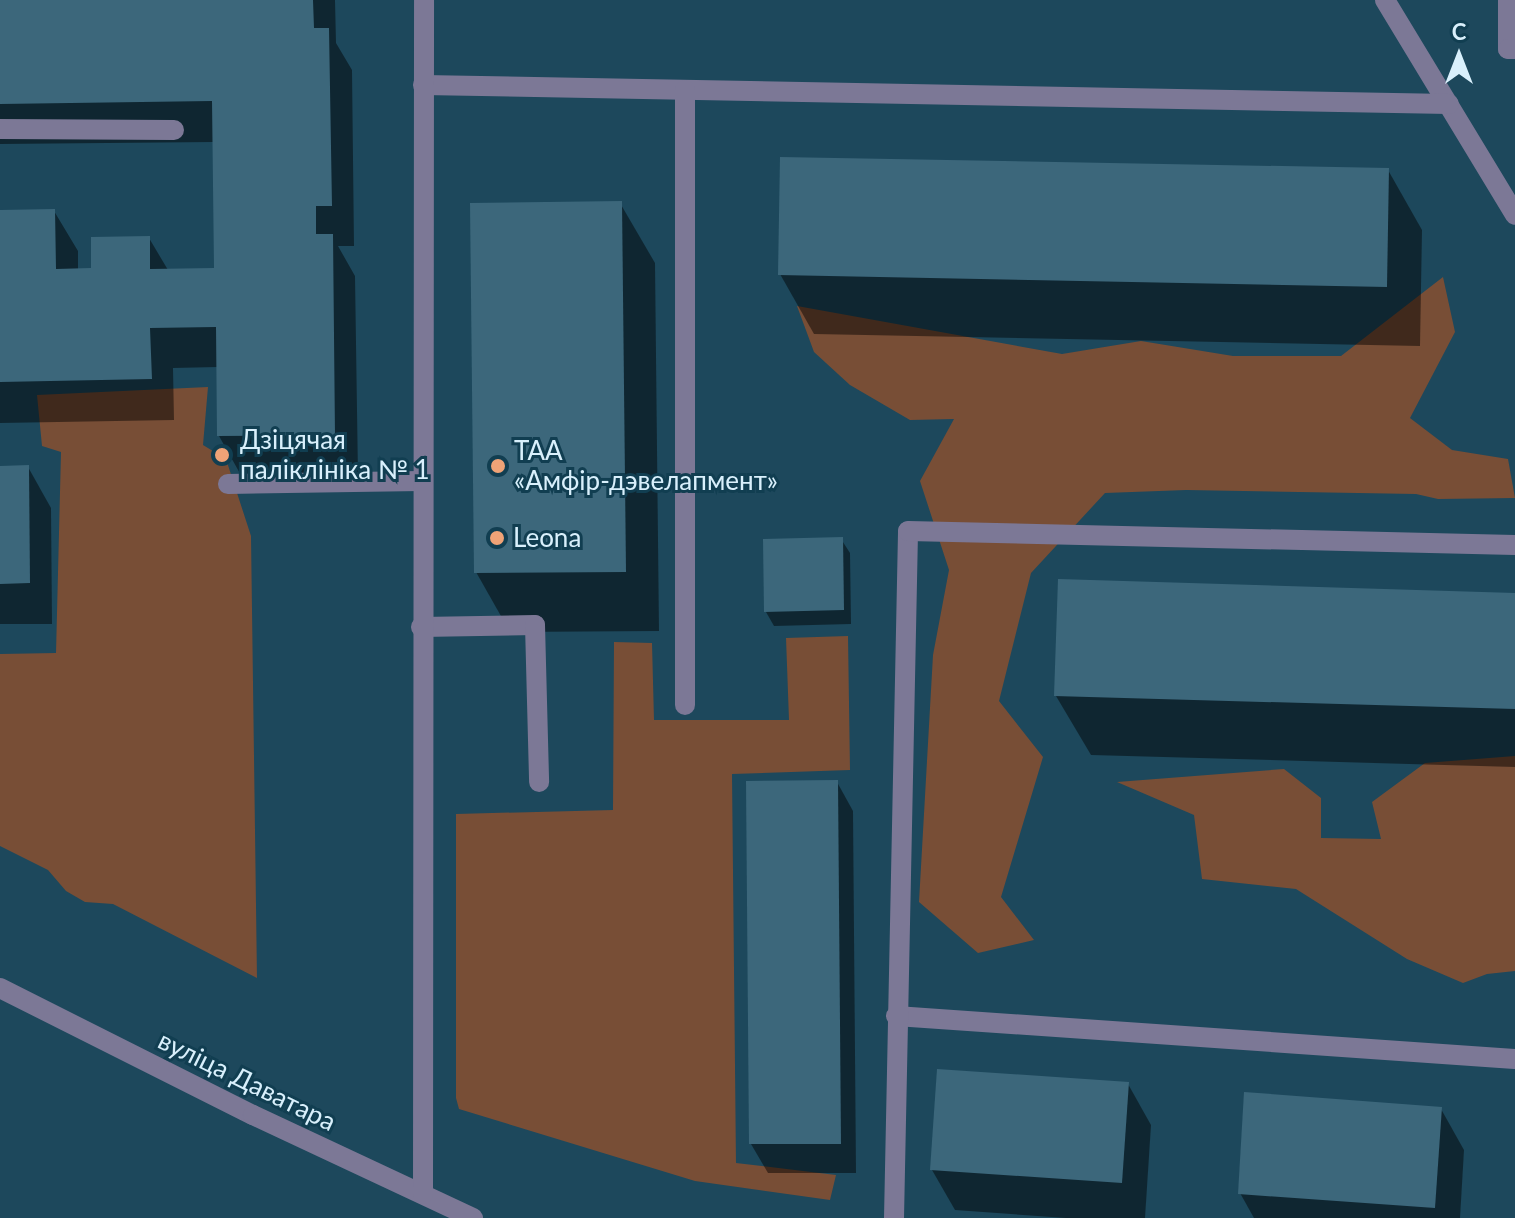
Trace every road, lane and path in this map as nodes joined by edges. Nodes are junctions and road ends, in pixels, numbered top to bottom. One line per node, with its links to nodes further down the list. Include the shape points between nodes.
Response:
1 (424, 0): 5 (street)
2 (1385, 0): 7 (street)
3 (1508, 0): 4 (street, via 1508,49)
4 (1515, 49)
5 (423, 85): 6 (street); 11 (street)
6 (685, 90): 7 (street); 15 (street)
7 (1449, 104): 10 (street)
8 (0, 129): 9 (street)
9 (174, 130)
10 (1515, 215)
11 (421, 481): 12 (street); 14 (street)
12 (228, 484)
13 (1515, 545): 18 (street, via 908,531)
14 (421, 627): 16 (street, via 535,625); 20 (street)
15 (685, 705)
16 (539, 782)
17 (0, 988): 20 (street, вуліца Даватара)
18 (896, 1016): 19 (street); 22 (street)
19 (1515, 1059)
20 (423, 1194): 21 (street, вуліца Даватара)
21 (473, 1218)
22 (894, 1218)

